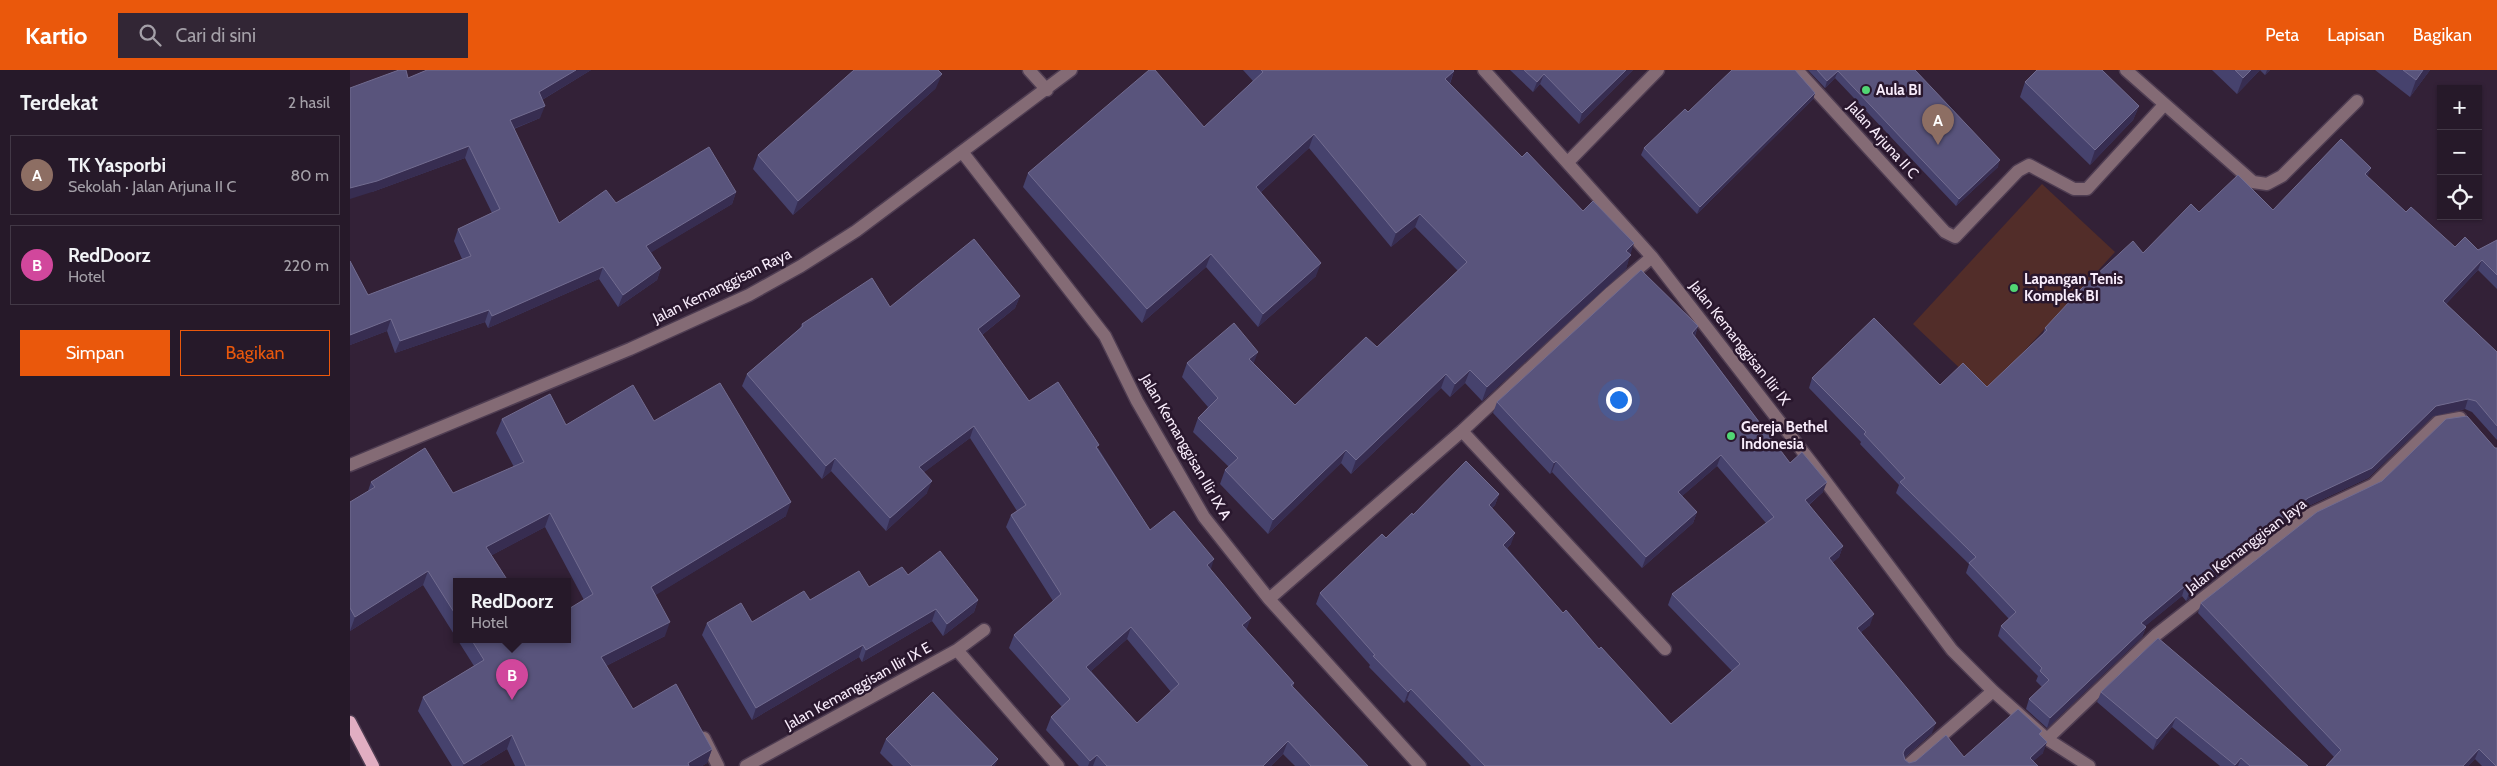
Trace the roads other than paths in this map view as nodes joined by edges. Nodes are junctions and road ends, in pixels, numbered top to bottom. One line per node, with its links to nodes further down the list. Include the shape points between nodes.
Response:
1 (1029, 70): 7 (street)
2 (1071, 70): 7 (street, Jalan Kemanggisan Raya)
3 (1484, 70): 11 (street, Jalan Kemanggisan Ilir IX)
4 (1658, 70): 11 (street)
5 (1797, 70): 9 (street, Jalan Arjuna II C, via 1945,232 1955,237 2018,171 2029,165 2074,189 2087,190)
6 (2126, 70): 9 (street)
7 (1047, 90): 10 (street, Jalan Kemanggisan Raya)
8 (2357, 101): 9 (street, via 2282,176 2267,184 2253,182)
9 (2164, 106)
10 (963, 153): 15 (street, Jalan Kemanggisan Raya, via 856,231 749,294 630,349); 16 (street, Jalan Kemanggisan Ilir IX A, via 1105,336 1137,401 1204,517)
11 (1568, 162): 12 (street, Jalan Kemanggisan Ilir IX)
12 (1652, 257): 14 (street); 20 (street, Jalan Kemanggisan Ilir IX, via 1952,650)
13 (2472, 424): 23 (street, Jalan Kemanggisan Jaya, via 2466,417 2438,422 2373,485 2310,515 2156,635)
14 (1462, 431): 16 (street); 18 (street)
15 (350, 465)
16 (1269, 599): 28 (street, Jalan Kemanggisan Ilir IX A)
17 (984, 630): 19 (street, Jalan Kemanggisan Ilir IX E)
18 (1664, 649)
19 (957, 650): 26 (street, Jalan Kemanggisan Ilir IX E); 27 (street)
20 (1993, 691): 23 (street, Jalan Kemanggisan Ilir IX); 29 (street)
21 (350, 722): 24 (main road)
22 (700, 731): 25 (street)
23 (2047, 739): 30 (street, Jalan Kemanggisan Ilir IX)
24 (373, 766)
25 (718, 766)
26 (746, 766)
27 (1058, 766)
28 (1420, 766)
29 (1907, 766)
30 (2089, 766)

